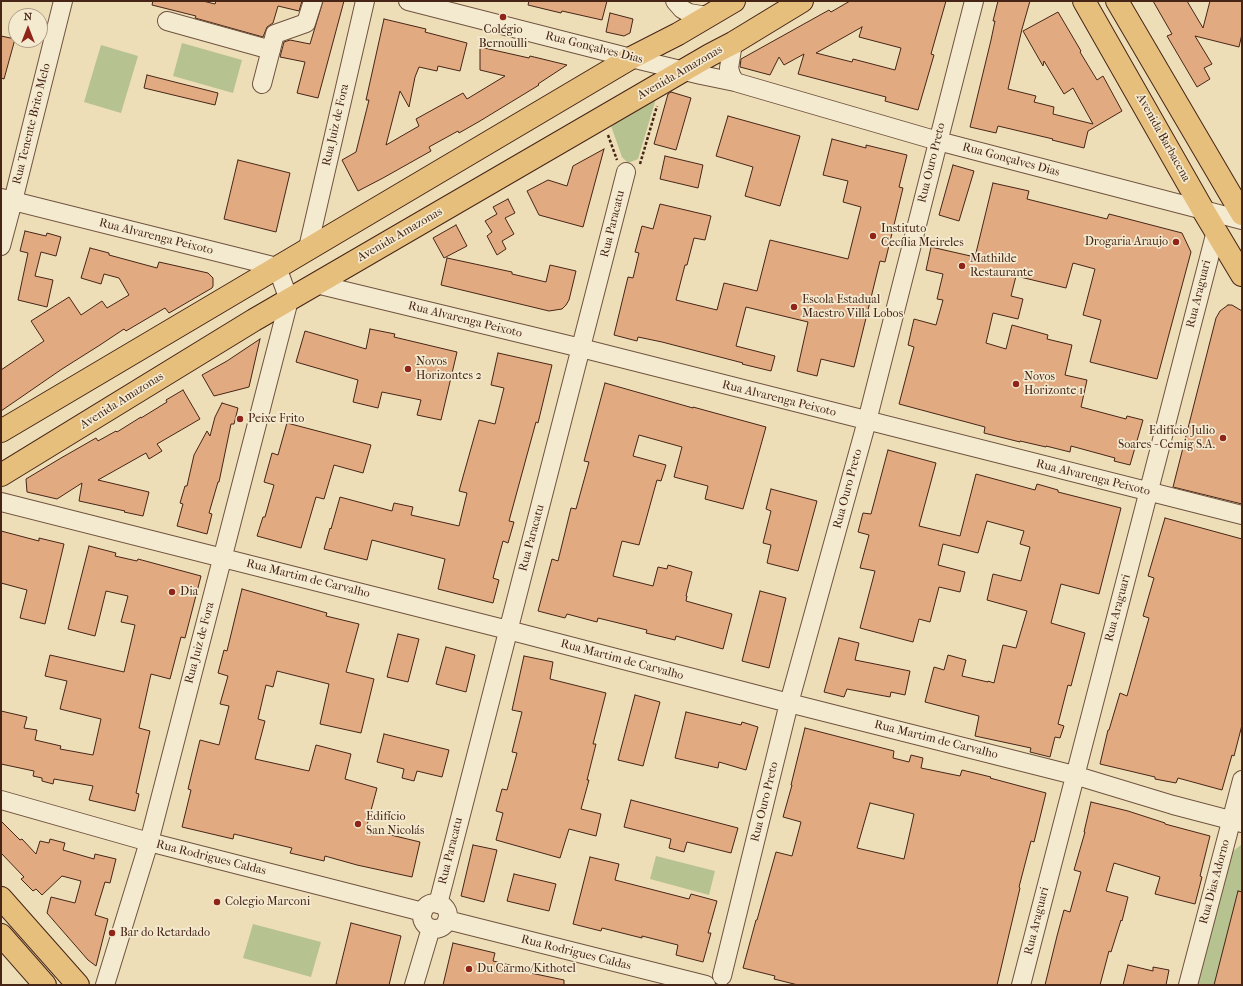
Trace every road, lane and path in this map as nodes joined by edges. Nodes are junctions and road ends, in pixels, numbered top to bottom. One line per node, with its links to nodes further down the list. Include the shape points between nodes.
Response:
1 (63, 1): 23 (street, Rua Tenente Brito Melo)
2 (313, 1): 14 (street, via 306,23 275,34)
3 (365, 1): 28 (street, Rua Juiz de Fora)
4 (408, 1): 15 (street, Rua Gonçalves Dias)
5 (674, 1): 11 (street, via 689,13)
6 (734, 1): 11 (main road)
7 (802, 1): 13 (main road, Avenida Amazonas)
8 (974, 1): 21 (street, Rua Ouro Preto)
9 (1084, 1): 24 (main road, Avenida Barbacena)
10 (1117, 1): 25 (main road)
11 (707, 16): 15 (main road)
12 (167, 21): 14 (street)
13 (733, 43): 16 (main road, Avenida Amazonas); 18 (street, via 729,68)
14 (271, 50): 19 (street)
15 (631, 58): 16 (street, Rua Gonçalves Dias); 28 (main road)
16 (684, 71): 17 (main road, Avenida Amazonas); 18 (street, Rua Gonçalves Dias)
17 (665, 82): 20 (main road, Avenida Amazonas); 22 (path, via 639,166)
18 (735, 82): 21 (street, Rua Gonçalves Dias)
19 (262, 84)
20 (603, 117): 22 (path, via 618,164); 31 (main road, Avenida Amazonas)
21 (938, 141): 24 (street, Rua Gonçalves Dias); 34 (street, Rua Ouro Preto)
22 (626, 172): 33 (street, Rua Paracatu)
23 (7, 199): 27 (street, Rua Tenente Brito Melo); 29 (street, Rua Alvarenga Peixoto)
24 (1203, 210): 25 (street, Rua Gonçalves Dias); 26 (main road, Avenida Barbacena)
25 (1242, 214): 26 (main road)
26 (1216, 231): 30 (main road, Avenida Barbacena); 37 (street, Rua Araguari)
27 (1, 246)
28 (308, 248): 29 (main road)
29 (277, 267): 32 (street); 35 (main road)
30 (1242, 275)
31 (316, 284): 32 (main road, Avenida Amazonas); 33 (street, Rua Alvarenga Peixoto)
32 (289, 300): 36 (main road, Avenida Amazonas); 40 (street, Rua Juiz de Fora)
33 (581, 348): 34 (street, Rua Alvarenga Peixoto); 41 (street, Rua Paracatu)
34 (867, 421): 37 (street, Rua Alvarenga Peixoto); 42 (street, Rua Ouro Preto)
35 (1, 431)
36 (1, 475)
37 (1148, 492): 39 (street, Rua Alvarenga Peixoto); 43 (street, Rua Araguari)
38 (1, 502): 40 (street, Rua Martim de Carvalho)
39 (1242, 516)
40 (223, 558): 41 (street, Rua Martim de Carvalho); 47 (street, Rua Juiz de Fora)
41 (508, 630): 42 (street, Rua Martim de Carvalho); 49 (street, Rua Paracatu)
42 (789, 703): 43 (street, Rua Martim de Carvalho); 52 (street, Rua Ouro Preto)
43 (1074, 775): 46 (street, Rua Martim de Carvalho); 57 (street, Rua Araguari)
44 (1242, 780): 46 (street, Rua Dias Adorno)
45 (1, 800): 47 (street, Rua Rodrigues Caldas)
46 (1236, 822): 58 (street, Rua Dias Adorno)
47 (149, 842): 49 (street, Rua Rodrigues Caldas); 55 (street, Rua Juiz de Fora)
48 (1, 898): 54 (main road)
49 (430, 908): 50 (street, via 445,908 448,916)
50 (439, 924): 52 (street, Rua Rodrigues Caldas); 56 (street)
51 (1, 935): 53 (main road)
52 (716, 983)
53 (45, 985)
54 (78, 985)
55 (106, 985)
56 (414, 985)
57 (1021, 985)
58 (1188, 985)

